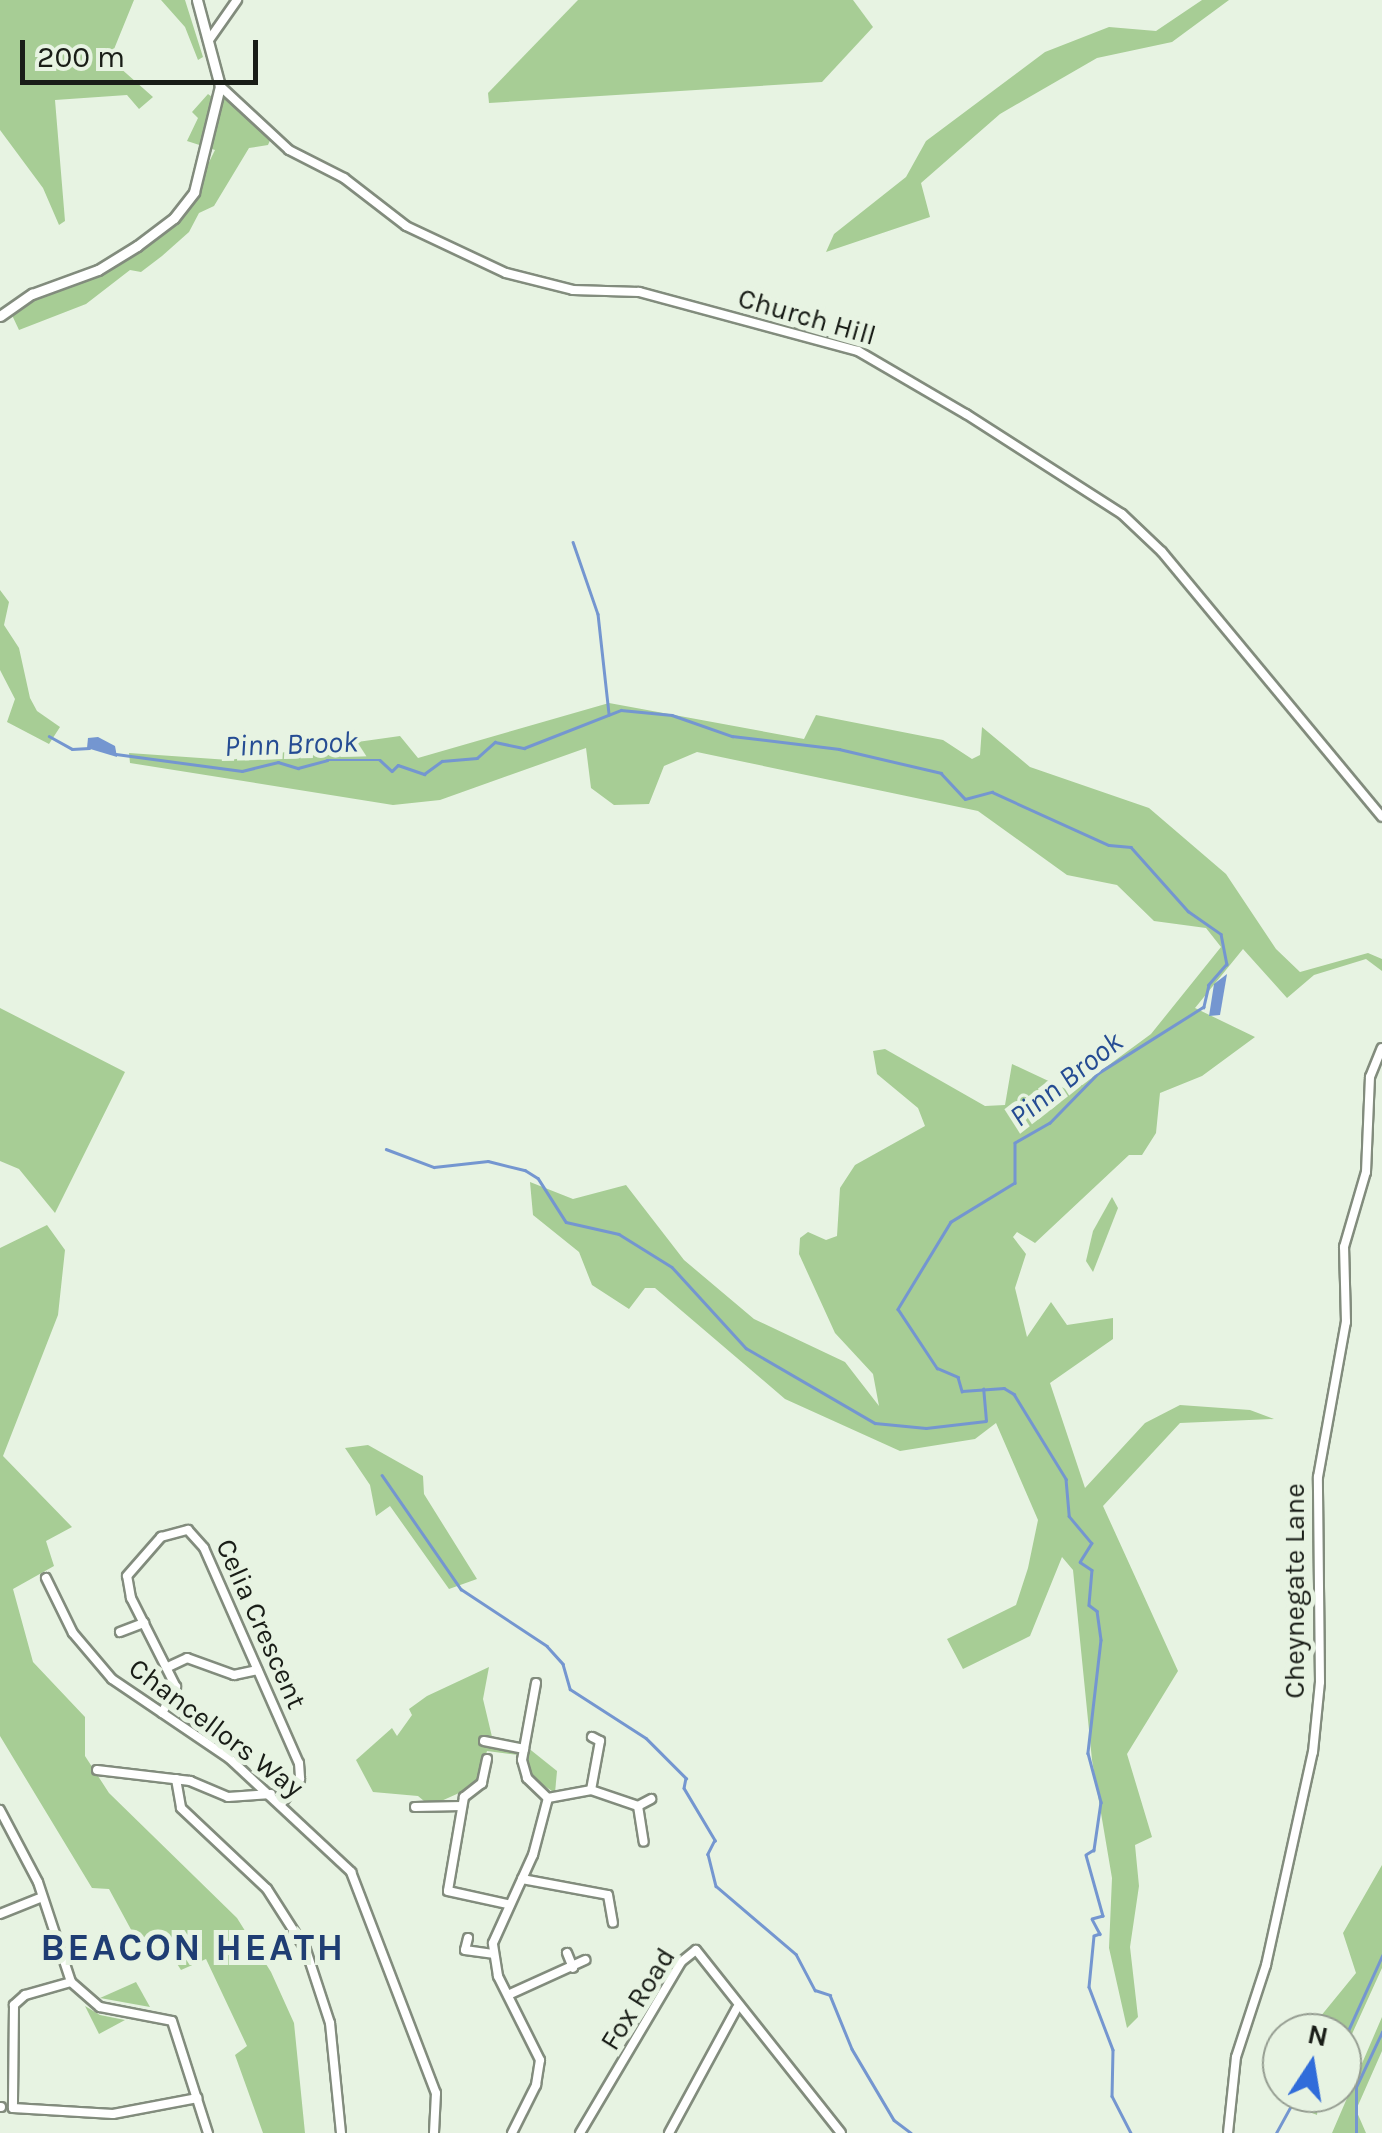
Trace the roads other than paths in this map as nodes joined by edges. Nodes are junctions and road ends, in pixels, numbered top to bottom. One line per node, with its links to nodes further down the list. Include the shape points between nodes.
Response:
1 (197, 0): 3 (street)
2 (237, 0): 4 (street)
3 (206, 21): 4 (street); 5 (street)
4 (219, 22): 5 (street)
5 (210, 40): 6 (street)
6 (220, 86): 7 (street, via 198,186 174,218 98,270 32,294); 8 (street, Church Hill, via 289,150 344,178 406,226 506,272 573,290 639,292 841,346 879,360 966,414 1122,514 1162,552 1329,745)
7 (0, 316)
8 (1382, 817)
9 (1382, 1048): 64 (street, Cheynegate Lane, via 1370,1077 1366,1172 1344,1247 1344,1338 1319,1469 1320,1659 1313,1752 1266,1966 1236,2057)
10 (46, 1578): 16 (street, Chancellors Way, via 96,1662)
11 (144, 1623): 12 (street); 13 (street, Celia Crescent); 14 (street, Celia Crescent, via 128,1571 161,1537 190,1531)
12 (120, 1632)
13 (168, 1667): 14 (street, via 187,1658 234,1675); 16 (street, via 176,1690)
14 (257, 1670): 31 (street, Celia Crescent, via 301,1772)
15 (536, 1682): 18 (street)
16 (162, 1713): 24 (street, Chancellors Way)
17 (516, 1714): 18 (street)
18 (529, 1717): 21 (street)
19 (484, 1742): 21 (street)
20 (614, 1742): 26 (street, via 596,1739)
21 (524, 1750): 29 (street, via 527,1778)
22 (487, 1759): 32 (street, via 482,1783)
23 (98, 1770): 25 (street, via 112,1777)
24 (250, 1776): 27 (street, Chancellors Way); 28 (street)
25 (176, 1779): 28 (street); 59 (street, via 182,1808 267,1888 306,1950 330,2023)
26 (591, 1790): 29 (street); 33 (street)
27 (271, 1794): 28 (street); 31 (street, Chancellors Way)
28 (238, 1796)
29 (548, 1798): 37 (street)
30 (650, 1798): 33 (street)
31 (282, 1803): 60 (street, Chancellors Way, via 342,1861 375,1921 436,2094)
32 (462, 1806): 34 (street); 40 (street)
33 (638, 1806): 36 (street)
34 (415, 1807)
35 (0, 1810): 42 (street, via 25,1852)
36 (644, 1842)
37 (522, 1879): 41 (street); 43 (street)
38 (617, 1886): 41 (street)
39 (436, 1889): 40 (street)
40 (448, 1891): 43 (street)
41 (608, 1895): 45 (street)
42 (40, 1898): 44 (street); 51 (street, via 69,1962)
43 (507, 1904): 48 (street)
44 (0, 1914)
45 (612, 1923)
46 (468, 1938): 48 (street, via 464,1955)
47 (566, 1953): 50 (street)
48 (493, 1954): 52 (street)
49 (584, 1960): 50 (street)
50 (572, 1968): 52 (street)
51 (71, 1982): 55 (street, via 18,1999); 56 (street, via 100,2007 172,2021)
52 (508, 1995): 57 (street, via 540,2060 536,2085)
53 (737, 2008): 61 (street, Fox Road, via 712,1965 691,1951); 62 (street); 63 (street)
54 (0, 2023): 55 (street)
55 (13, 2024): 56 (street, via 13,2108 114,2114)
56 (198, 2098): 58 (street)
57 (513, 2130)
58 (208, 2133)
59 (341, 2133)
60 (434, 2133)
61 (580, 2133)
62 (669, 2133)
63 (841, 2133)
64 (1228, 2133)

